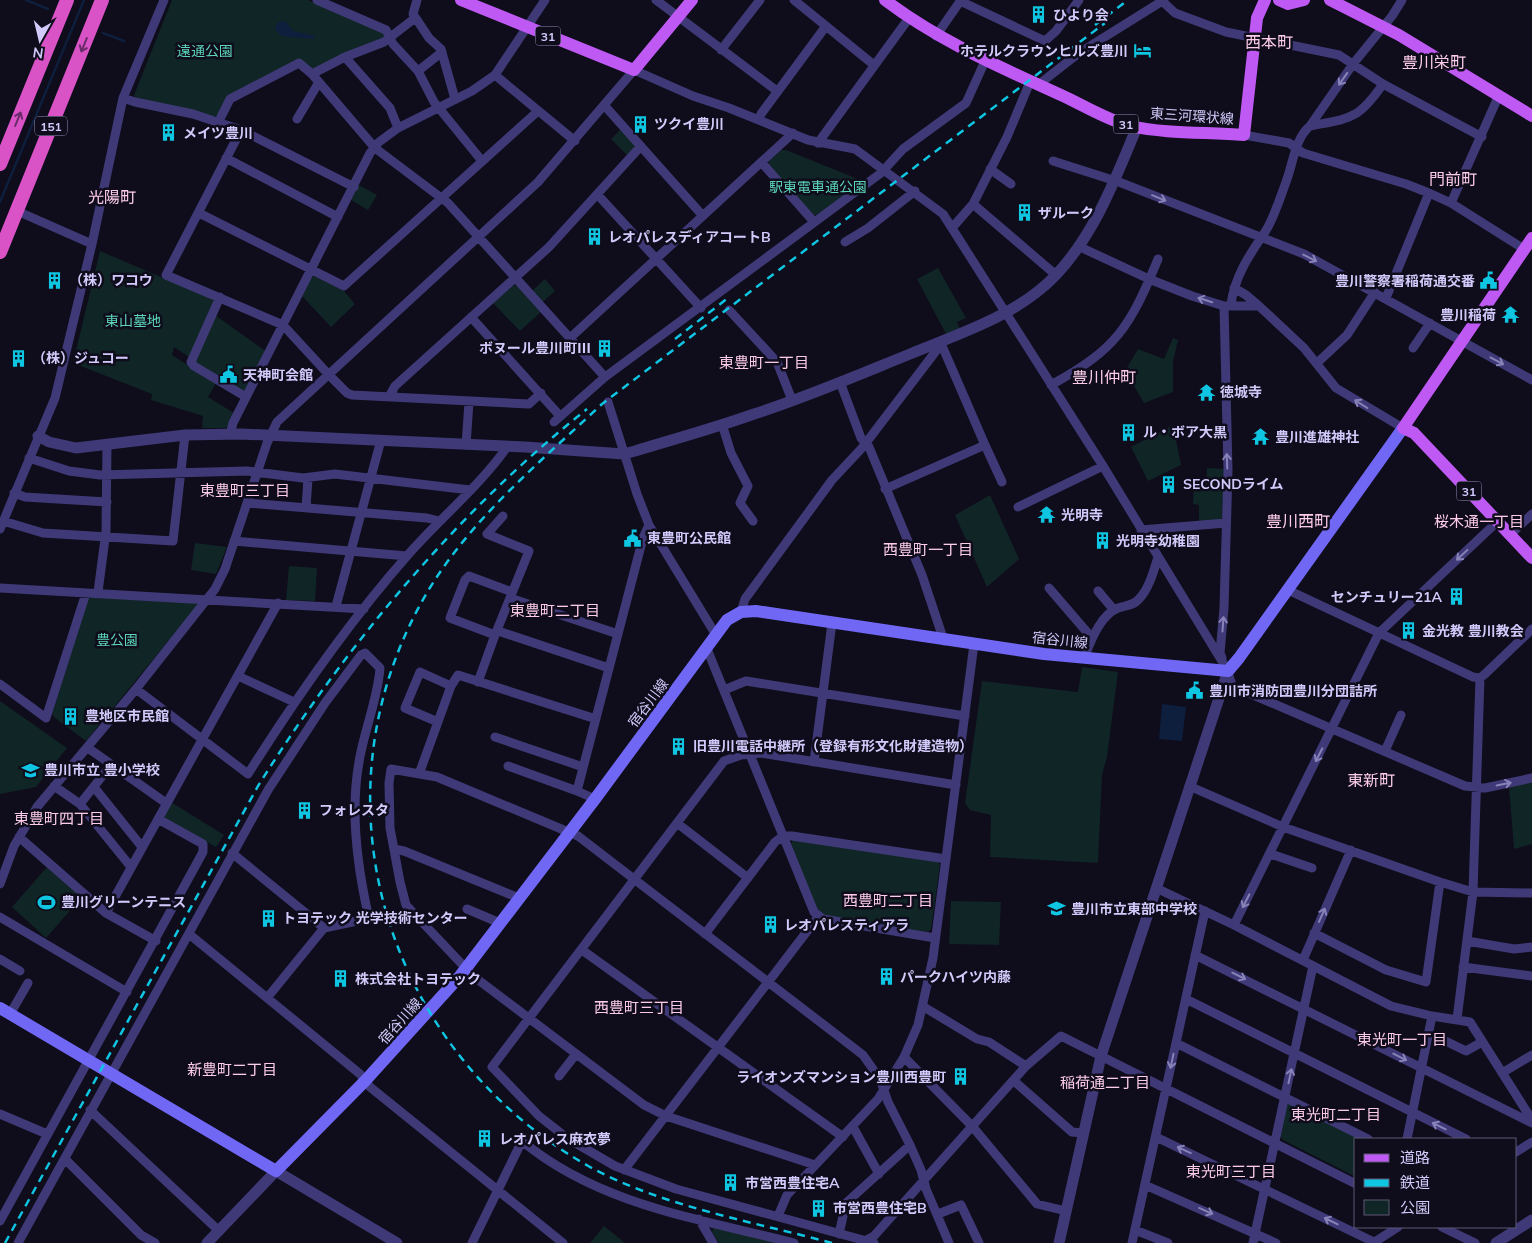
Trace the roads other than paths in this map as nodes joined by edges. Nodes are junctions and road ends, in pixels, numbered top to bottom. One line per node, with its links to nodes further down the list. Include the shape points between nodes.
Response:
1 (67, 0): 70 (highway, 151, one-way to 1)
2 (102, 0): 82 (highway, 151, one-way to 82)
3 (164, 0): 45 (street)
4 (316, 0): 27 (street, via 386,30)
5 (416, 0): 21 (street, via 412,10)
6 (461, 0): 26 (main road, 31)
7 (545, 0): 26 (street)
8 (656, 0): 22 (street)
9 (692, 0): 22 (main road)
10 (760, 0): 30 (street)
11 (794, 0): 24 (street)
12 (885, 0): 23 (main road, 東三河環状線 / 31)
13 (1079, 0): 19 (street, via 1046,41)
14 (1163, 0): 29 (street, via 1183,16 1226,32); 41 (street)
15 (1279, 0): 16 (main road, via 1288,4)
16 (1304, 0)
17 (1330, 0): 25 (main road)
18 (1402, 0): 25 (street)
19 (960, 1): 28 (street)
20 (1267, 1): 29 (main road, 東三河環状線, via 1259,10)
21 (415, 18): 27 (street); 31 (street)
22 (678, 18): 30 (street); 36 (main road)
23 (909, 18): 28 (main road, 東三河環状線 / 31); 35 (street)
24 (826, 26): 35 (street); 43 (street)
25 (1384, 26): 34 (street); 44 (main road)
26 (527, 28): 36 (main road, 31); 39 (street)
27 (389, 36): 32 (street, via 384,42); 37 (street)
28 (936, 36): 33 (main road, 東三河環状線 / 31)
29 (1254, 38): 34 (street, via 1339,55); 59 (main road, 東三河環状線)
30 (721, 50): 43 (street)
31 (442, 52): 37 (street); 46 (street)
32 (345, 57): 38 (street); 56 (street, via 390,108)
33 (985, 61): 41 (main road, 東三河環状線 / 31); 71 (street, via 966,103 903,149)
34 (1353, 64): 42 (street); 54 (street, one-way to 54)
35 (874, 65): 62 (street)
36 (634, 70): 47 (street); 52 (street, via 692,96)
37 (418, 71): 48 (street)
38 (312, 74): 40 (street); 53 (street, via 298,63 230,99)
39 (495, 75): 46 (street); 49 (street)
40 (319, 82): 51 (street); 64 (street)
41 (1034, 83): 55 (main road, 東三河環状線 / 31); 72 (street)
42 (1383, 84): 54 (street, via 1356,116); 60 (street)
43 (778, 91): 52 (street)
44 (1499, 95): 50 (main road); 60 (street)
45 (124, 98): 53 (street); 92 (street)
46 (455, 99): 48 (street)
47 (604, 105): 61 (street); 63 (street)
48 (440, 108): 56 (street); 67 (street)
49 (538, 110): 61 (street); 67 (street)
50 (1532, 116)
51 (297, 119)
52 (759, 120): 58 (street)
53 (218, 123): 57 (street)
54 (1310, 126): 65 (street, via 1303,132)
55 (1138, 127): 59 (main road, 東三河環状線 / 31); 73 (street)
56 (398, 128): 64 (street)
57 (241, 130): 66 (street); 75 (street)
58 (793, 133): 62 (street); 69 (street)
59 (1244, 135): 65 (street, via 1289,143)
60 (1482, 137): 80 (street)
61 (575, 141): 88 (street, via 538,182)
62 (818, 142): 71 (street, via 855,149)
63 (641, 146): 77 (street); 84 (street)
64 (375, 148): 75 (street); 79 (street)
65 (1297, 149): 78 (street); 89 (street, via 1265,232)
66 (226, 158): 83 (street); 85 (street)
67 (482, 161): 79 (street)
68 (1053, 161): 73 (street)
69 (762, 163): 84 (street); 86 (street)
70 (0, 164)
71 (884, 169): 76 (street); 86 (street)
72 (990, 169): 74 (street); 81 (street)
73 (1114, 182): 89 (street, one-way to 89); 93 (street)
74 (1011, 184)
75 (354, 187): 85 (street)
76 (914, 192): 87 (street, via 943,214); 91 (street)
77 (597, 194): 96 (street); 100 (street, via 549,247)
78 (1430, 194): 80 (street); 105 (street)
79 (442, 198): 88 (street); 98 (street, via 344,286)
80 (1451, 203): 94 (street)
81 (973, 204): 87 (street); 99 (street)
82 (17, 211): 92 (street); 95 (highway, 151)
83 (199, 213): 98 (street); 104 (street, via 166,275)
84 (703, 216): 96 (street)
85 (338, 217): 98 (street)
86 (814, 222): 108 (street)
87 (952, 228): 110 (street)
88 (479, 238): 100 (street); 119 (street)
89 (1259, 238): 102 (street); 103 (street, one-way to 103, via 1304,254)
90 (1532, 238): 94 (main road)
91 (845, 242)
92 (92, 244): 134 (street, via 55,398)
93 (1080, 247): 99 (street); 101 (street)
94 (1524, 249): 115 (main road)
95 (0, 252)
96 (656, 258): 108 (street); 114 (street)
97 (1158, 259): 101 (street)
98 (311, 270): 113 (street)
99 (1056, 275): 110 (street, via 1033,296)
100 (515, 278): 111 (street); 114 (street)
101 (1149, 279): 106 (street, one-way to 101); 123 (street, via 1137,307 1113,343 1081,368)
102 (1234, 288): 106 (street); 107 (street)
103 (1375, 292): 105 (street); 118 (street, via 1347,335)
104 (220, 298): 113 (street); 126 (street, via 192,362)
105 (1386, 298): 112 (street)
106 (1227, 306): 107 (street); 164 (street, one-way to 106)
107 (1259, 306): 118 (street)
108 (701, 308): 120 (street)
109 (729, 310): 127 (street, via 777,362)
110 (1006, 313): 116 (street); 123 (street)
111 (471, 317): 124 (street); 125 (street, via 395,386)
112 (1430, 324): 115 (street); 117 (street)
113 (283, 325): 119 (street); 126 (street)
114 (570, 338): 120 (street)
115 (1462, 342): 121 (street, one-way to 121); 131 (main road)
116 (938, 343): 122 (street); 137 (street, via 936,351); 140 (street)
117 (1413, 348)
118 (1317, 363): 131 (street, one-way to 118, via 1336,388)
119 (329, 375): 125 (street, via 352,395); 135 (street, via 277,422)
120 (605, 377): 124 (street, via 557,419)
121 (1532, 380)
122 (840, 382): 127 (street); 137 (street)
123 (1051, 385): 144 (street)
124 (541, 393): 128 (street, via 529,404)
125 (389, 396): 128 (street)
126 (246, 397): 132 (street)
127 (792, 400): 130 (street)
128 (469, 402): 138 (street)
129 (608, 402): 142 (street)
130 (722, 424): 142 (street); 162 (street, via 731,453 748,486 740,503)
131 (1403, 428): 163 (main road, 31, via 1414,433); 177 (main road)
132 (230, 434): 133 (street); 135 (street)
133 (185, 435): 139 (street); 146 (street)
134 (38, 436): 139 (street, via 76,448); 143 (street)
135 (270, 436): 136 (street); 145 (street)
136 (381, 440): 138 (street); 149 (street)
137 (865, 443): 151 (street); 187 (street, via 832,480 744,599)
138 (466, 444): 141 (street)
139 (107, 445): 147 (street)
140 (985, 445): 150 (street); 151 (street)
141 (507, 447): 142 (street); 152 (street)
142 (624, 454): 166 (street)
143 (29, 458): 147 (street, via 68,470); 153 (street)
144 (1103, 466): 156 (street); 167 (street)
145 (258, 472): 146 (street); 148 (street); 155 (street)
146 (180, 474): 147 (street); 169 (street, via 173,542)
147 (107, 475): 154 (street)
148 (308, 478): 149 (street, via 335,474); 157 (street)
149 (372, 478): 152 (street); 158 (street)
150 (1002, 482)
151 (885, 489): 195 (street, via 922,575)
152 (470, 490): 161 (street)
153 (14, 493): 154 (street, via 25,497); 165 (street)
154 (107, 502): 169 (street)
155 (246, 504): 157 (street); 170 (street)
156 (1018, 507)
157 (306, 508): 158 (street)
158 (362, 513): 161 (street); 171 (street)
159 (1532, 514): 168 (street)
160 (503, 516): 181 (street, via 486,534 528,551)
161 (439, 521): 172 (street)
162 (753, 521)
163 (1497, 522): 168 (main road, 31); 191 (street, one-way to 191)
164 (1226, 523): 167 (street); 200 (street, one-way to 164, via 1220,653)
165 (2, 525): 169 (street, via 43,534)
166 (649, 525): 192 (street); 193 (street)
167 (1141, 530): 173 (street)
168 (1510, 535): 174 (main road, 31)
169 (105, 538): 179 (street)
170 (234, 541): 171 (street); 182 (street, via 226,568)
171 (351, 551): 172 (street); 184 (street)
172 (407, 556): 185 (street)
173 (1158, 557): 186 (street, via 1143,595 1133,604); 200 (street)
174 (1532, 558)
175 (0, 588): 180 (street)
176 (1049, 588): 194 (street)
177 (1288, 590): 191 (street); 200 (main road)
178 (1098, 591): 186 (street)
179 (98, 592): 180 (street); 182 (street)
180 (86, 593): 204 (street, via 46,718)
181 (511, 595): 190 (street); 190 (street, via 469,576 462,587 450,618); 192 (street)
182 (209, 599): 183 (street); 206 (street)
183 (278, 603): 184 (street); 201 (street)
184 (336, 606): 185 (street)
185 (364, 609): 209 (street)
186 (1114, 610): 194 (street)
187 (741, 612): 188 (main road, 宿谷川線, via 756,611); 193 (main road, 宿谷川線, via 727,620)
188 (832, 623): 195 (main road, 宿谷川線); 208 (street)
189 (1532, 629): 202 (street)
190 (496, 633): 199 (street); 203 (street)
191 (1379, 633): 202 (street); 214 (street)
192 (618, 634): 199 (street)
193 (716, 635): 197 (main road, 宿谷川線)
194 (1092, 638): 198 (street)
195 (944, 641): 196 (main road, 宿谷川線)
196 (974, 644): 198 (main road, 宿谷川線); 211 (street)
197 (707, 649): 207 (street); 232 (main road, 宿谷川線)
198 (1084, 658): 200 (main road, 宿谷川線)
199 (609, 668): 212 (street)
200 (1228, 671): 214 (street, via 1232,685 1237,688); 228 (street)
201 (238, 676): 209 (street); 216 (street)
202 (1480, 678): 230 (street)
203 (478, 682): 205 (street, via 458,675); 212 (street)
204 (0, 684)
205 (452, 686): 213 (street); 213 (street, via 420,672 405,708)
206 (136, 689): 216 (street); 217 (street)
207 (724, 690): 208 (street, via 746,681); 219 (street)
208 (822, 694): 211 (street); 220 (street)
209 (294, 702): 216 (street, via 248,774)
210 (1401, 715): 218 (street)
211 (965, 716): 226 (street)
212 (596, 719): 223 (street)
213 (438, 722): 224 (street)
214 (1333, 728): 218 (street); 237 (street, one-way to 237)
215 (495, 737): 223 (street)
216 (201, 738): 233 (street)
217 (88, 748): 221 (street); 227 (street)
218 (1385, 751): 230 (street)
219 (751, 754): 220 (street); 236 (street, via 724,761); 239 (street)
220 (814, 762): 226 (street)
221 (111, 765): 229 (street); 233 (street)
222 (508, 766): 231 (street)
223 (583, 767): 231 (street)
224 (419, 774): 238 (street, via 437,777); 242 (street, via 391,769 390,828)
225 (1532, 778): 230 (street, one-way to 225)
226 (956, 785): 246 (street)
227 (54, 786): 234 (street); 240 (street)
228 (1189, 786): 237 (street); 253 (street)
229 (94, 787): 234 (street); 241 (street)
230 (1477, 788): 254 (street)
231 (577, 791): 232 (street)
232 (595, 799): 238 (main road, 宿谷川線)
233 (166, 803): 235 (street)
234 (80, 804): 247 (street)
235 (158, 819): 241 (street); 269 (street, via 203,844 203,852)
236 (677, 823): 249 (street); 250 (street)
237 (1283, 827): 243 (street); 245 (street)
238 (569, 832): 250 (street); 256 (main road, 宿谷川線)
239 (783, 836): 246 (street); 249 (street); 261 (street)
240 (19, 837): 252 (street); 259 (street)
241 (142, 847): 247 (street)
242 (394, 849): 256 (street); 278 (street, via 406,905)
243 (1351, 850): 251 (street); 265 (street, one-way to 243)
244 (232, 852): 264 (street); 264 (street, via 324,703 365,653 380,668 366,726 356,790 357,848 368,914 366,919); 266 (street)
245 (1271, 854): 248 (street); 263 (street, one-way to 263)
246 (946, 859): 268 (street)
247 (131, 867): 259 (street)
248 (1312, 868)
249 (748, 878): 267 (street)
250 (634, 879): 267 (street); 272 (street)
251 (1440, 882): 254 (street); 265 (street, via 1426,982 1386,970)
252 (0, 884)
253 (1156, 888): 258 (street); 299 (street)
254 (1473, 892): 255 (street); 270 (street)
255 (1532, 892)
256 (519, 898): 262 (main road, 宿谷川線)
257 (467, 909): 262 (street)
258 (1205, 911): 263 (street); 273 (street)
259 (106, 913): 269 (street)
260 (0, 917): 283 (street)
261 (818, 918): 268 (street); 281 (street)
262 (500, 923): 278 (main road, 宿谷川線)
263 (1234, 925): 275 (street)
264 (324, 928): 284 (street)
265 (1314, 933): 275 (street)
266 (189, 934): 284 (street); 305 (street)
267 (705, 934): 281 (street)
268 (936, 938): 286 (street)
269 (156, 941): 283 (street)
270 (1467, 942): 271 (street); 277 (street)
271 (1532, 947)
272 (582, 950): 290 (street); 295 (street)
273 (1195, 955): 285 (street); 287 (street, one-way to 287)
274 (0, 959): 279 (street)
275 (1303, 960): 276 (street)
276 (1313, 966): 287 (street); 289 (street, via 1391,1006)
277 (1463, 967): 280 (street); 291 (street)
278 (466, 968): 290 (street); 308 (main road, 宿谷川線)
279 (20, 971)
280 (1532, 976)
281 (768, 982): 295 (street); 309 (street, via 864,1055)
282 (28, 984): 288 (street)
283 (126, 992): 301 (street)
284 (267, 998): 308 (street)
285 (1186, 999): 294 (street); 296 (street)
286 (924, 1006): 300 (street); 302 (street)
287 (1304, 1009): 296 (street); 303 (street, one-way to 303)
288 (5, 1011): 301 (main road)
289 (1432, 1016): 291 (street); 292 (street)
290 (529, 1018): 297 (street); 332 (street, via 492,1067 527,1105 554,1128)
291 (1457, 1019): 293 (street, via 1470,1022)
292 (1429, 1033): 293 (street, via 1466,1050); 303 (street)
293 (1482, 1042): 304 (street)
294 (1176, 1043): 310 (street, one-way to 310); 311 (street)
295 (718, 1047): 315 (street); 321 (street)
296 (1294, 1053): 311 (street, one-way to 296); 313 (street)
297 (576, 1054): 306 (street); 315 (street, via 639,1102)
298 (1532, 1054): 304 (street)
299 (1101, 1056): 302 (street, via 1061,1036); 310 (street); 319 (street)
300 (904, 1057): 309 (street); 317 (street)
301 (89, 1061): 305 (main road); 320 (street)
302 (1026, 1066): 307 (street)
303 (1421, 1068): 313 (street); 316 (street)
304 (1502, 1073): 316 (street)
305 (111, 1074): 312 (street); 333 (main road)
306 (559, 1076)
307 (1014, 1080): 317 (street); 319 (street, via 1072,1132)
308 (365, 1081): 333 (main road, 宿谷川線); 339 (street)
309 (884, 1090): 318 (street); 328 (street)
310 (1166, 1090): 322 (street); 327 (street)
311 (1285, 1098): 323 (street); 327 (street)
312 (90, 1110): 330 (street); 348 (street)
313 (1412, 1113): 324 (street); 325 (street, one-way to 313)
314 (0, 1114): 320 (street)
315 (666, 1116): 331 (street); 332 (street)
316 (1532, 1121)
317 (972, 1126): 335 (street); 340 (street, via 1036,1204)
318 (853, 1127): 321 (street); 334 (street)
319 (1084, 1133): 340 (street)
320 (47, 1134): 343 (street)
321 (843, 1137): 331 (street)
322 (1156, 1137): 337 (street); 338 (street, one-way to 322)
323 (1366, 1138)
324 (1407, 1138)
325 (1464, 1138)
326 (1532, 1142): 329 (street)
327 (1275, 1143): 336 (street); 338 (street)
328 (910, 1145): 334 (street); 335 (street)
329 (1517, 1151)
330 (65, 1158): 354 (street); 355 (street, via 141,1235)
331 (815, 1165): 342 (street, via 787,1195)
332 (624, 1170): 342 (street, via 676,1189)
333 (276, 1171): 348 (street); 357 (street)
334 (879, 1174): 351 (street, via 846,1203)
335 (924, 1179): 341 (street); 353 (street)
336 (1354, 1183)
337 (1145, 1185): 349 (street); 350 (street, one-way to 350)
338 (1265, 1188): 350 (street); 368 (street, one-way to 338)
339 (497, 1191): 344 (street, via 522,1141 554,1165 595,1187 650,1208); 358 (street); 359 (street)
340 (1066, 1211): 363 (street)
341 (938, 1214): 361 (street); 362 (street, via 961,1205)
342 (778, 1216): 351 (street)
343 (1, 1218)
344 (699, 1219): 352 (street); 360 (street)
345 (1532, 1220): 370 (street)
346 (1396, 1228): 368 (street)
347 (1444, 1228): 369 (street)
348 (218, 1230): 356 (street)
349 (1135, 1230): 364 (street); 365 (street)
350 (1255, 1233): 366 (street); 367 (street)
351 (839, 1234): 353 (street)
352 (710, 1242)
353 (867, 1242)
354 (18, 1243)
355 (155, 1243)
356 (207, 1243)
357 (398, 1243)
358 (472, 1243)
359 (563, 1243)
360 (794, 1243)
361 (949, 1243)
362 (979, 1243)
363 (1059, 1243)
364 (1132, 1243)
365 (1168, 1243)
366 (1253, 1243)
367 (1276, 1243)
368 (1374, 1243)
369 (1475, 1243)
370 (1496, 1243)

